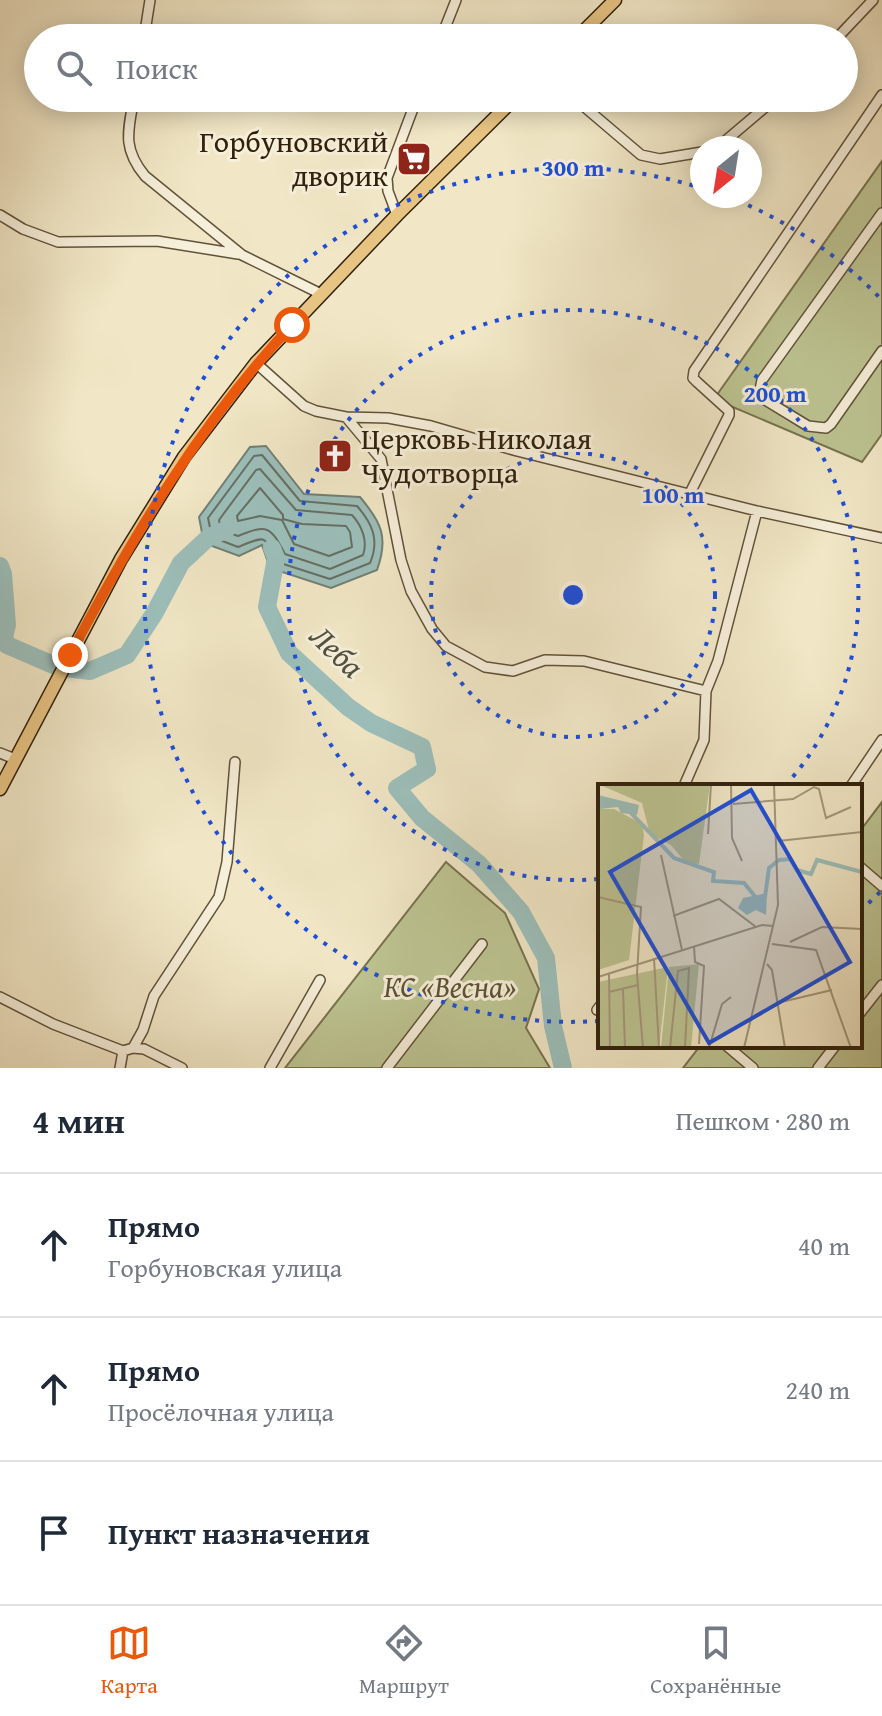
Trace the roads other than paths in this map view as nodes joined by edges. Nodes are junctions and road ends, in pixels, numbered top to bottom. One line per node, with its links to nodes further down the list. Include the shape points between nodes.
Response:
1 (150, 0): 5 (street)
2 (615, 0): 7 (main road)
3 (873, 0): 8 (street)
4 (452, 1): 6 (street)
5 (146, 24)
6 (445, 24)
7 (591, 24)
8 (850, 24)
9 (882, 95): 25 (street, via 694,371 693,378 729,415)
10 (132, 112): 20 (street, via 128,137 133,162)
11 (412, 112): 19 (street, via 387,178)
12 (501, 112): 19 (main road)
13 (590, 112): 16 (street, via 641,155 653,159)
14 (759, 112): 15 (street)
15 (731, 136)
16 (690, 154)
17 (882, 213): 22 (street, via 762,380 762,398 808,426 826,428)
18 (0, 215): 20 (street, via 58,242 157,241)
19 (397, 215): 21 (main road)
20 (242, 255): 21 (street)
21 (321, 294): 23 (main road)
22 (882, 351)
23 (256, 363): 24 (street, via 304,406); 31 (main road, via 184,457 121,559)
24 (346, 417): 25 (street, via 431,426); 28 (street, via 381,459 405,575 446,646 485,667 513,671 545,660 584,661)
25 (690, 493): 26 (street)
26 (757, 511): 27 (street); 28 (street)
27 (882, 538)
28 (706, 691): 33 (street, via 704,740)
29 (882, 740): 34 (street)
30 (0, 753): 31 (street)
31 (15, 759): 35 (main road)
32 (235, 762): 45 (street, via 219,897 154,996 143,1030)
33 (685, 784)
34 (852, 784)
35 (0, 789)
36 (862, 869): 37 (street)
37 (882, 886)
38 (482, 944): 49 (street)
39 (320, 980): 48 (street)
40 (882, 985): 42 (street)
41 (0, 997): 45 (street, via 53,1024)
42 (862, 1010)
43 (729, 1048): 50 (street)
44 (833, 1048): 51 (street)
45 (128, 1049): 46 (street); 47 (street, via 144,1049)
46 (120, 1068)
47 (182, 1068)
48 (270, 1068)
49 (387, 1068)
50 (753, 1068)
51 (818, 1068)

